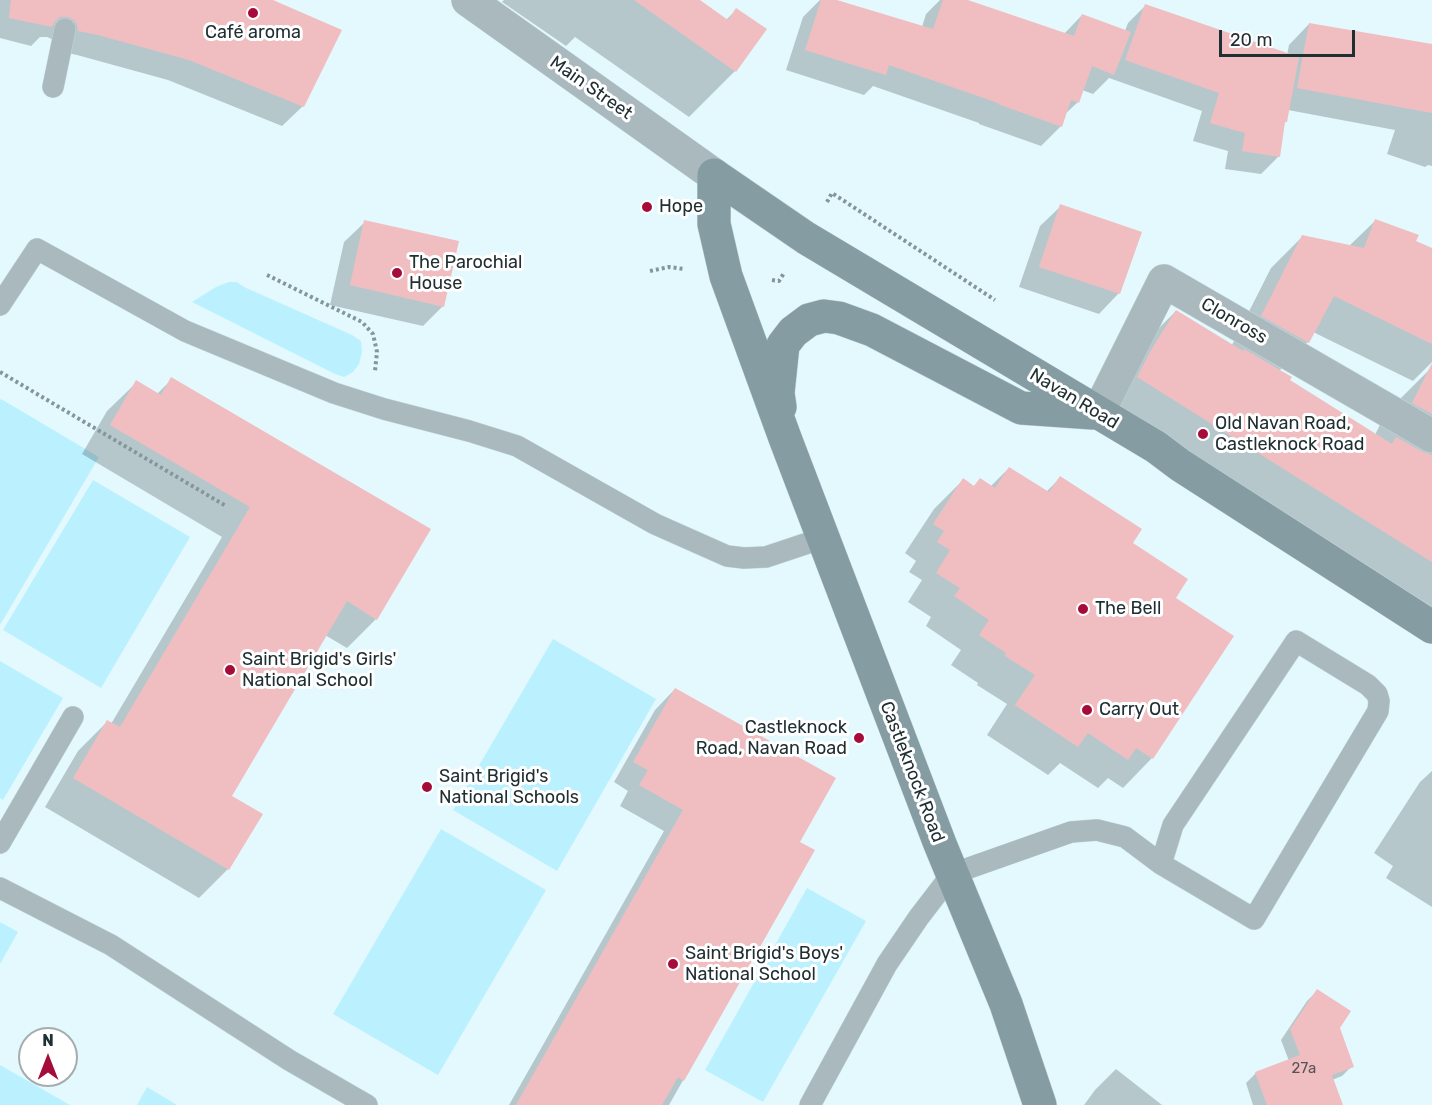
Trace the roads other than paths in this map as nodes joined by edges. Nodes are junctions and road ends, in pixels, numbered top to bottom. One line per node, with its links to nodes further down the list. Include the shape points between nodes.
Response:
1 (468, 0): 4 (street, Main Street)
2 (65, 29): 3 (lane)
3 (53, 87)
4 (714, 175): 6 (main road, Navan Road, via 806,238); 8 (main road, Castleknock Road, via 714,224 726,276)
5 (0, 305): 9 (lane, via 37,249 185,331 334,393 517,446 655,525 727,556 766,557)
6 (1098, 413): 7 (street, Clonross, via 1164,280); 8 (main road, Castleknock Road, via 1021,408 872,330 824,316 809,320 783,345 778,393); 10 (main road, Navan Road)
7 (1432, 436)
8 (784, 438): 9 (main road, Castleknock Road)
9 (823, 538): 14 (main road, Castleknock Road)
10 (1432, 627)
11 (74, 717): 12 (lane)
12 (0, 843)
13 (1161, 864): 13 (lane, via 1254,919 1378,711 1377,694 1296,641 1173,825); 14 (lane, via 1125,837 1097,830 1071,832)
14 (952, 874): 17 (lane, via 887,964); 18 (main road, Castleknock Road, via 1006,1004)
15 (0, 888): 16 (lane, via 111,945)
16 (367, 1105)
17 (810, 1105)
18 (1040, 1105)

